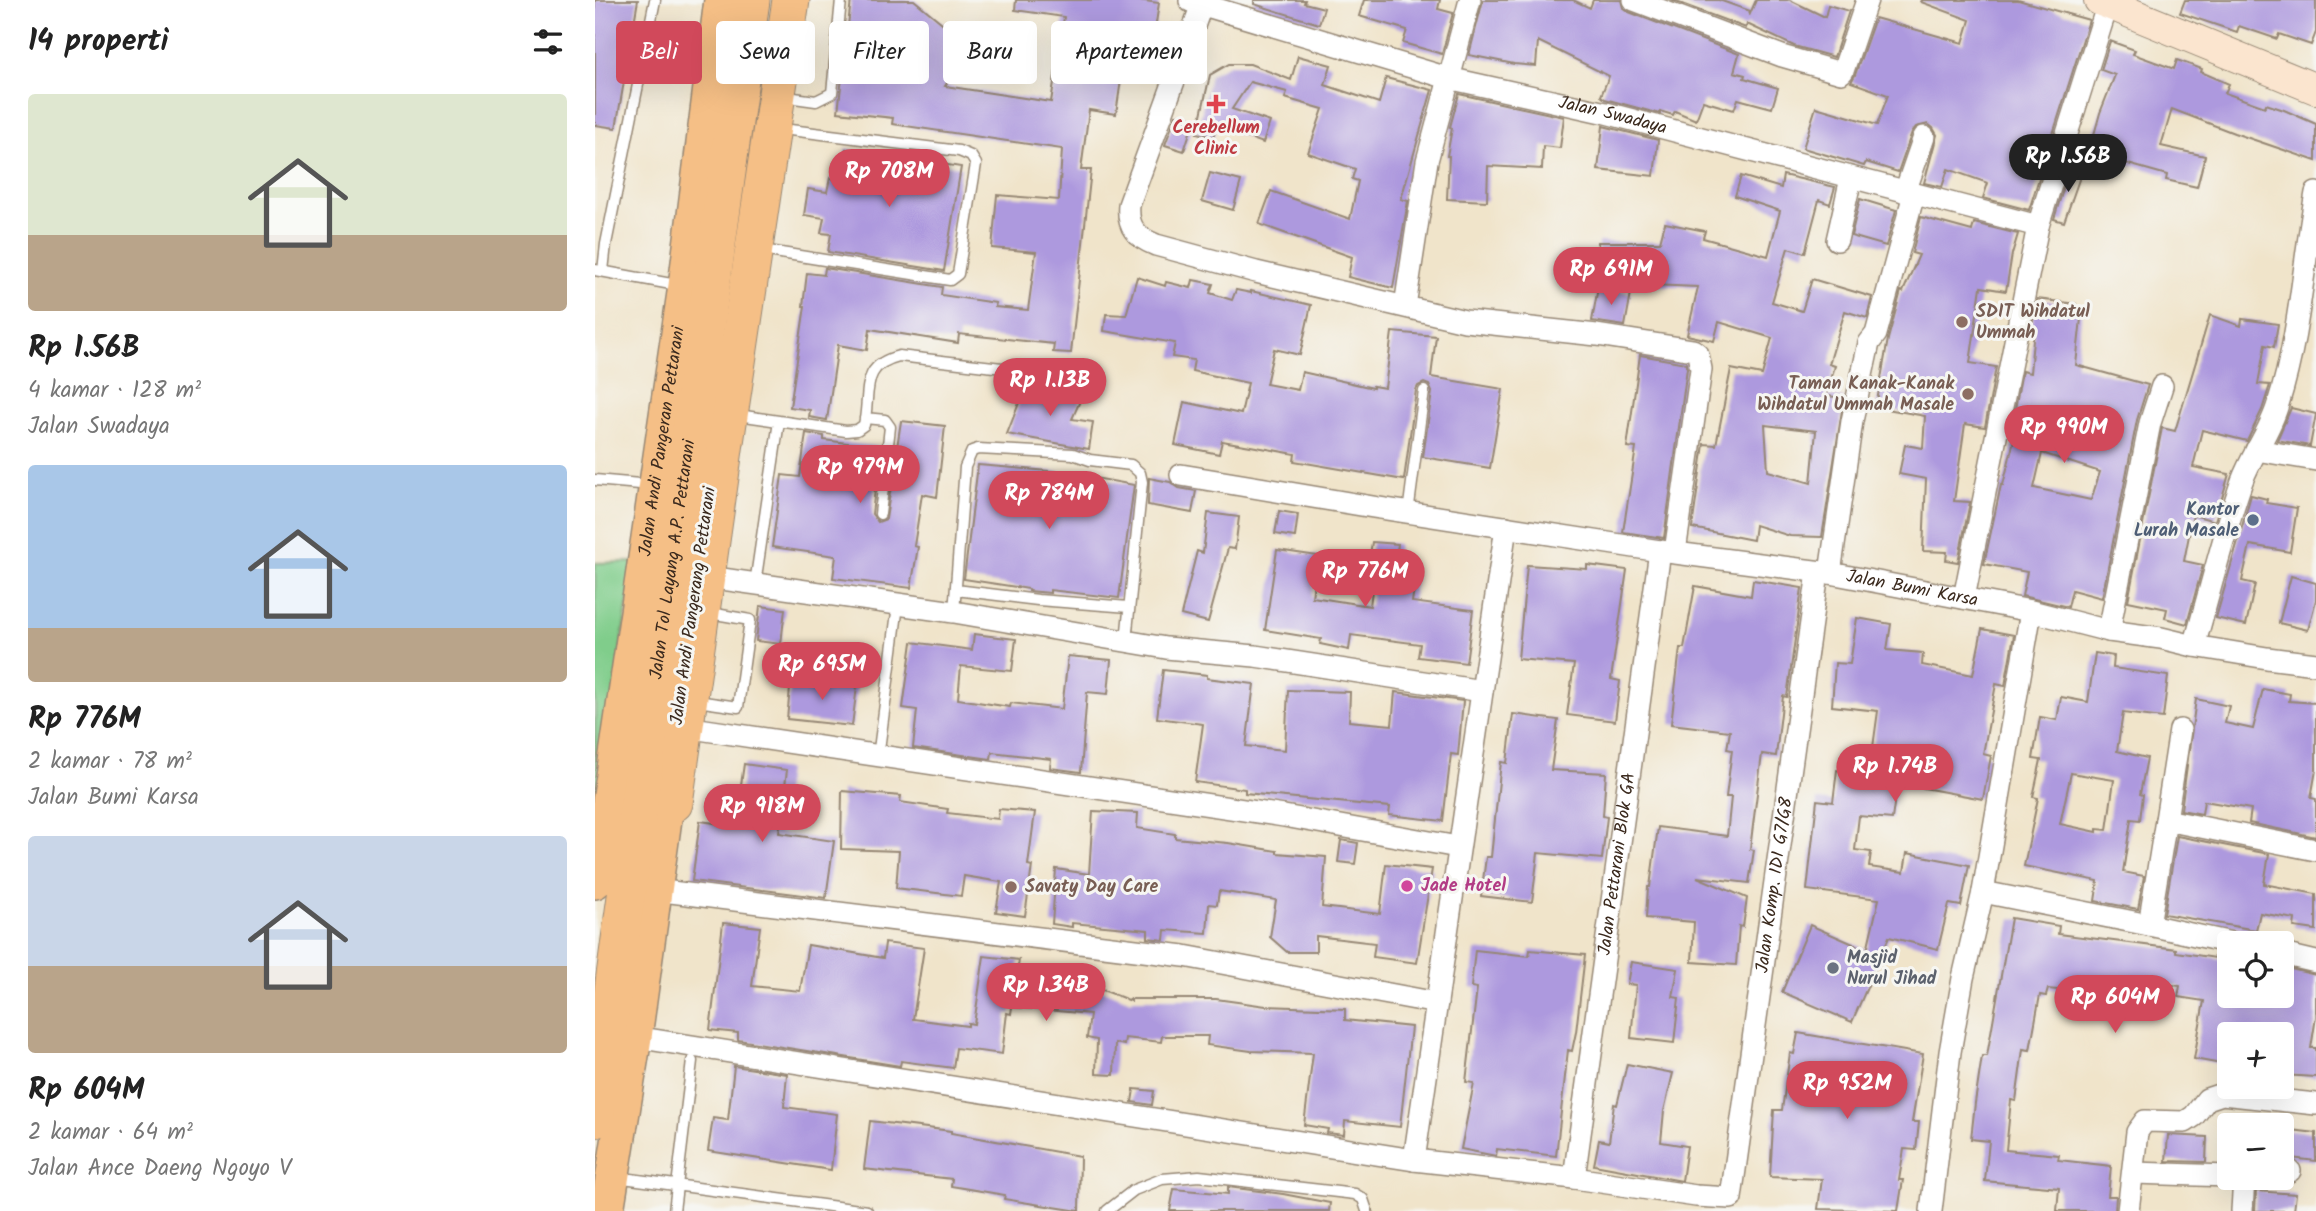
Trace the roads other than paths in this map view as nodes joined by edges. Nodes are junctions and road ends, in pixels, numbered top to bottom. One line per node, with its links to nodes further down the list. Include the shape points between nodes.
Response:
1 (655, 0): 24 (lane)
2 (721, 0): 25 (highway, Jalan Andi Pangeran Pettarani)
3 (736, 0): 73 (highway, Jalan Tol Layang A.P. Pettarani)
4 (751, 0): 79 (highway, Jalan Tol Layang A.P. Pettarani)
5 (782, 0): 67 (highway, Jalan Andi Pangerang Pettarani)
6 (791, 0): 57 (highway, via 724,449)
7 (841, 0): 15 (lane, via 832,93 816,101)
8 (1471, 0): 13 (street)
9 (1633, 0): 10 (street, via 1770,52 1841,73)
10 (1867, 0)
11 (2105, 1): 14 (main road); 21 (street)
12 (1195, 2): 13 (street, Jalan Swadaya); 26 (street, via 1129,205 1132,230 1156,246)
13 (1448, 78): 18 (street, Jalan Swadaya, via 1606,113); 26 (street, via 1427,161)
14 (2316, 89)
15 (787, 97)
16 (782, 129): 23 (lane, via 959,151 977,164 958,274 950,280)
17 (1924, 137): 19 (street, Jalan Komp. IDI G7/G8)
18 (1851, 178): 19 (street, Jalan Swadaya); 22 (street)
19 (1909, 193): 21 (street, Jalan Swadaya); 43 (street, Jalan Komp. IDI G7/G8, via 1876,334 1869,343)
20 (2316, 193): 27 (street)
21 (2038, 226): 47 (street)
22 (1837, 240)
23 (762, 250)
24 (599, 271): 25 (lane)
25 (685, 286): 38 (highway, Jalan Andi Pangeran Pettarani)
26 (1405, 306): 42 (street, Jalan Pettarani Blok GA, via 1465,321 1693,350 1701,369)
27 (2307, 330): 34 (street, via 2269,430)
28 (1063, 375): 32 (lane, via 899,356 870,373)
29 (2162, 386): 53 (street, via 2150,423)
30 (1424, 391): 39 (lane)
31 (738, 415): 33 (lane)
32 (865, 418): 33 (lane, via 864,425 853,431); 40 (lane, via 885,420 890,427)
33 (779, 421): 45 (lane)
34 (2256, 450): 35 (street); 55 (street, via 2242,482)
35 (2316, 460)
36 (1181, 475): 39 (street, Jalan Bumi Karsa)
37 (595, 480): 38 (lane)
38 (655, 485): 66 (highway, Jalan Andi Pangeran Pettarani)
39 (1408, 513): 41 (street, Jalan Bumi Karsa)
40 (880, 514)
41 (1506, 527): 42 (street, Jalan Bumi Karsa); 58 (street)
42 (1668, 552): 43 (street, Jalan Bumi Karsa); 84 (street, Jalan Pettarani Blok GA)
43 (1824, 572): 47 (street, Jalan Bumi Karsa); 87 (street, Jalan Komp. IDI G7/G8, via 1731,1198)
44 (715, 578): 45 (street)
45 (755, 584): 48 (street)
46 (956, 590): 49 (lane); 49 (lane, via 965,467 972,451 1073,454 1131,466 1140,473); 51 (lane)
47 (1964, 598): 50 (street, Jalan Bumi Karsa)
48 (898, 605): 51 (street); 61 (lane)
49 (1129, 607): 54 (lane)
50 (2031, 611): 53 (street, Jalan Bumi Karsa); 68 (street)
51 (954, 612): 54 (street)
52 (710, 613): 57 (lane, via 750,620 738,707)
53 (2109, 631): 55 (street, Jalan Bumi Karsa)
54 (1126, 641): 58 (street)
55 (2194, 646): 56 (street, Jalan Bumi Karsa)
56 (2316, 664)
57 (695, 684): 62 (highway)
58 (1482, 691): 64 (street)
59 (692, 729): 61 (street)
60 (2180, 730): 63 (street)
61 (878, 757): 64 (street, via 1271,814)
62 (674, 803)
63 (2166, 820): 65 (street); 69 (street)
64 (1458, 847): 74 (street)
65 (2316, 850)
66 (595, 882)
67 (655, 890): 74 (street, via 1184,956); 75 (highway, Jalan Andi Pangerang Pettarani)
68 (1983, 892): 69 (street); 95 (street, via 1950,1052)
69 (2149, 925): 70 (street)
70 (2217, 940)
71 (2294, 957): 72 (street)
72 (2316, 962)
73 (595, 999)
74 (1437, 1003): 80 (street)
75 (635, 1037): 77 (highway, Jalan Andi Pangerang Pettarani); 80 (street)
76 (692, 1061): 85 (lane)
77 (627, 1088): 79 (highway, via 616,1110 603,1122); 83 (highway, Jalan Andi Pangerang Pettarani)
78 (2316, 1104): 81 (street, via 2222,1094 2207,1099 2185,1122 2145,1121 2137,1132)
79 (595, 1121)
80 (1414, 1160): 84 (street)
81 (2133, 1173): 82 (street); 96 (street)
82 (2217, 1176)
83 (613, 1177): 85 (lane); 90 (highway, Jalan Andi Pangerang Pettarani)
84 (1574, 1178): 87 (street)
85 (677, 1185): 91 (lane); 92 (lane)
86 (2244, 1190): 97 (street)
87 (1692, 1203)
88 (595, 1206): 89 (highway)
89 (597, 1211)
90 (607, 1211)
91 (674, 1211)
92 (867, 1211)
93 (1107, 1211): 94 (lane, via 1134,1189 1162,1179 1199,1176 1355,1194 1363,1199)
94 (1367, 1211)
95 (1931, 1211)
96 (2128, 1211)
97 (2242, 1211)

